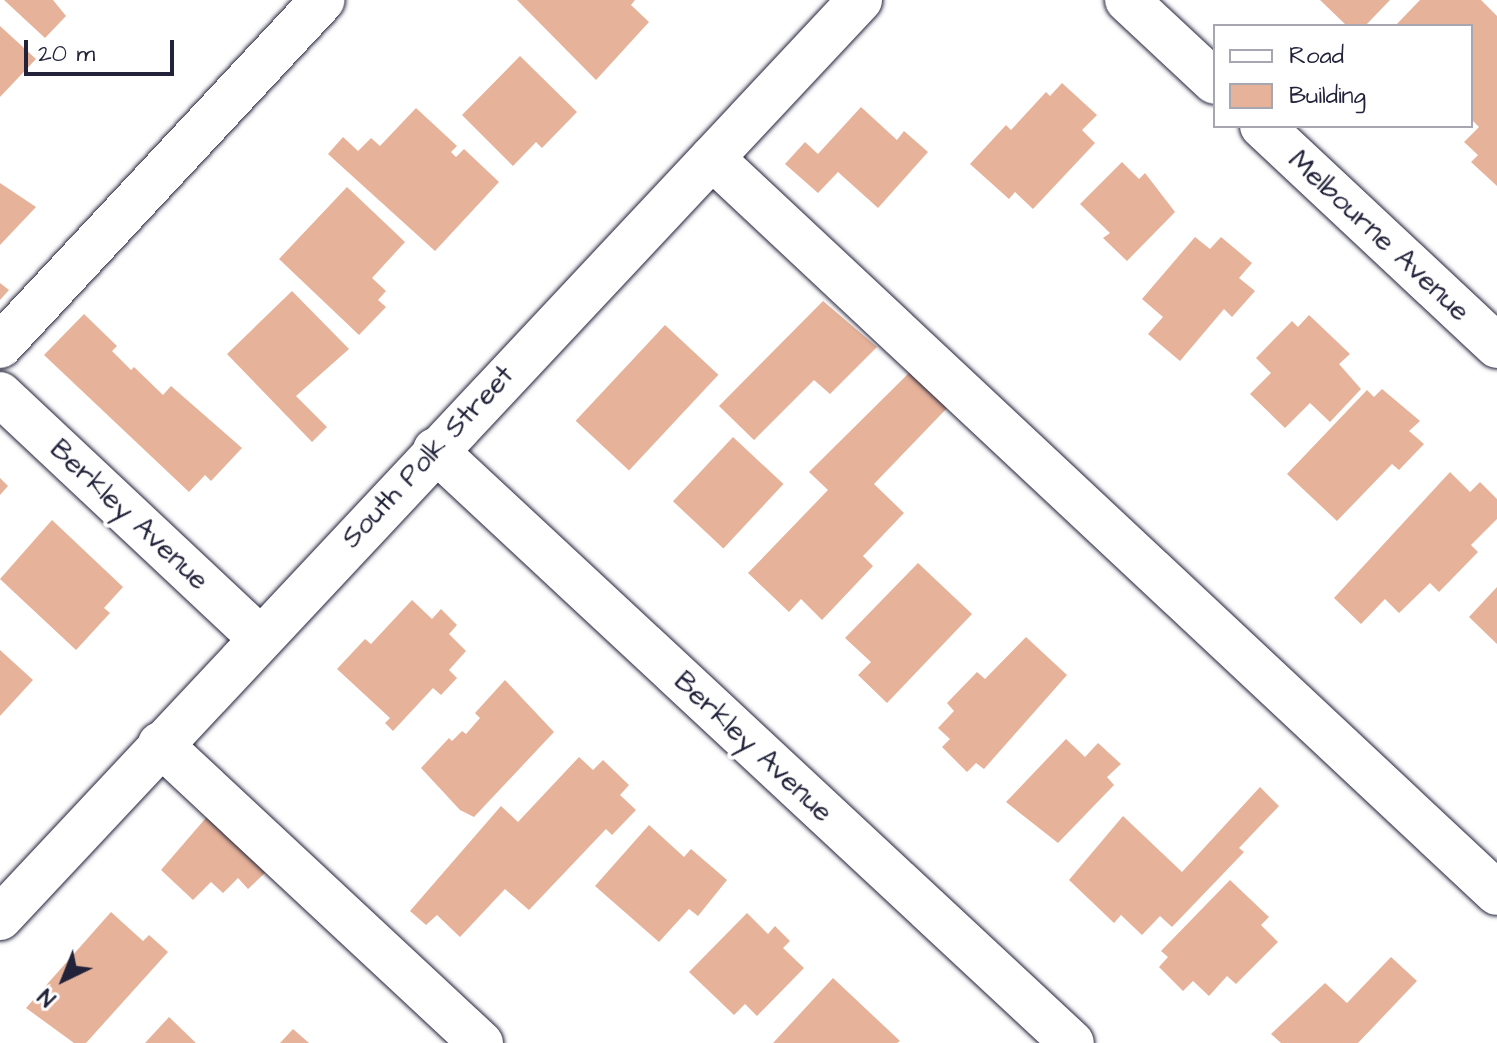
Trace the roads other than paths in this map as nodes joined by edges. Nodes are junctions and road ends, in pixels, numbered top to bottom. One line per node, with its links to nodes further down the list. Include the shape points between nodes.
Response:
1 (323, 0): 7 (street)
2 (860, 0): 6 (street, South Polk Street)
3 (1127, 0): 4 (street)
4 (1213, 80)
5 (1264, 128): 8 (street, Melbourne Avenue)
6 (712, 158): 10 (street, South Polk Street); 13 (street)
7 (0, 346)
8 (1497, 346)
9 (0, 394): 11 (street, Berkley Avenue)
10 (435, 450): 11 (street, South Polk Street); 16 (street, Berkley Avenue)
11 (259, 637): 12 (street, South Polk Street)
12 (160, 744): 14 (street, South Polk Street); 15 (street)
13 (1497, 893)
14 (0, 918)
15 (481, 1043)
16 (1072, 1043)

